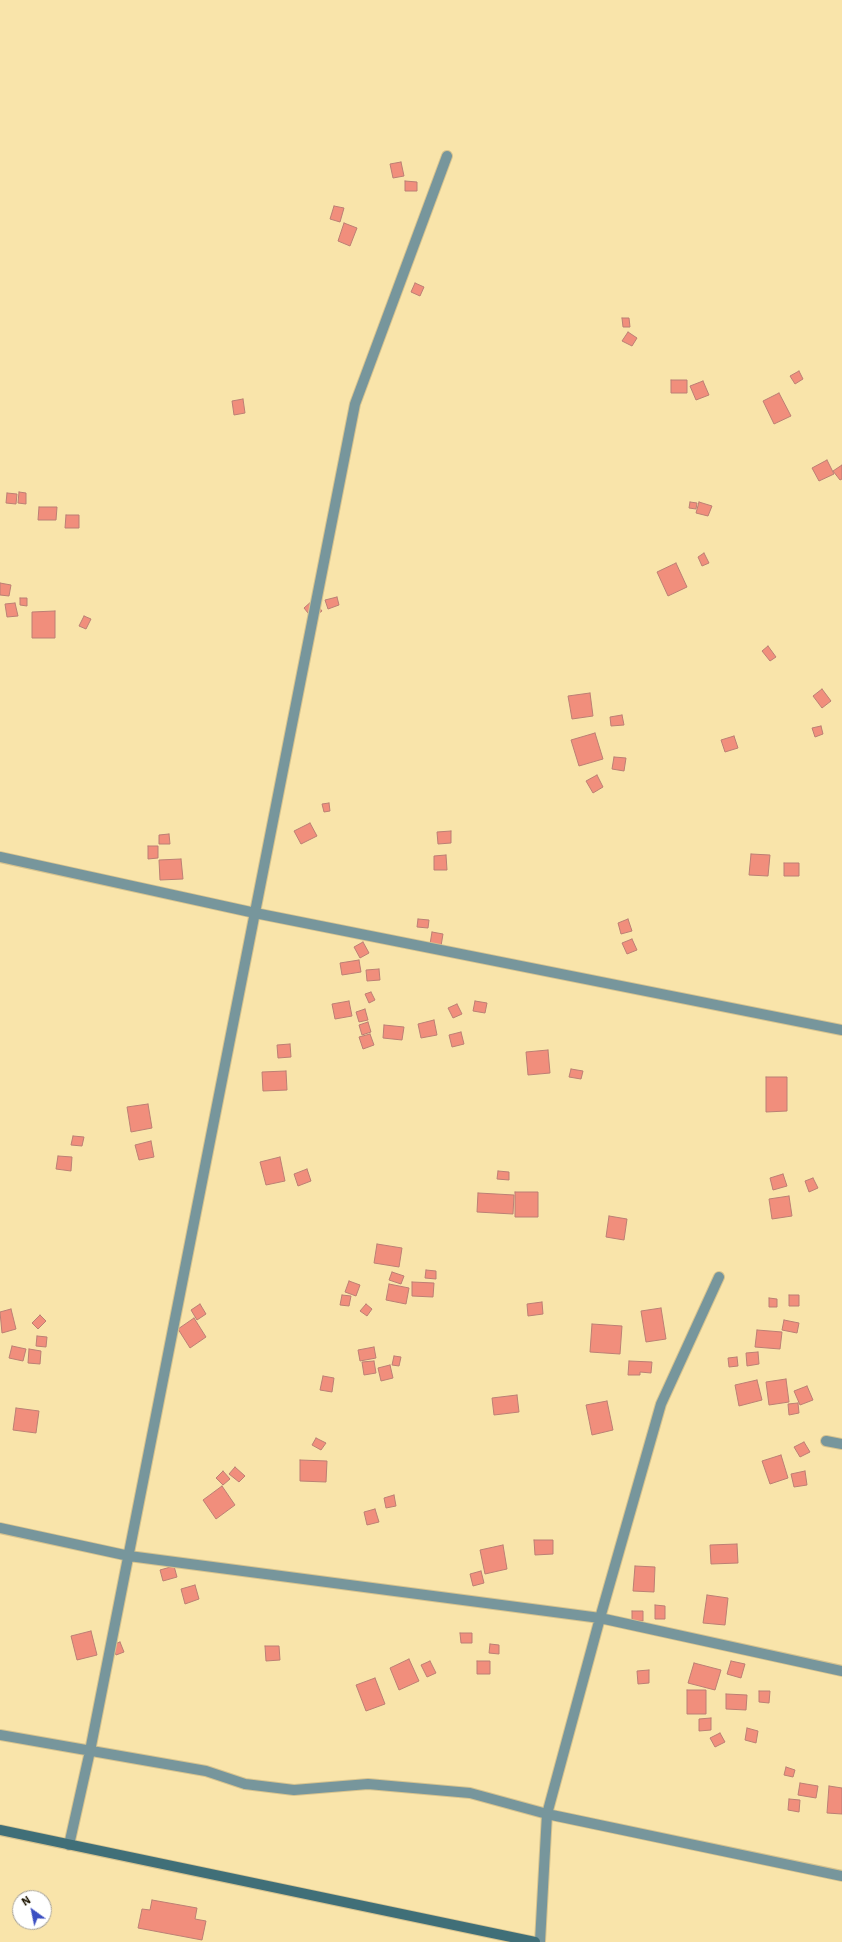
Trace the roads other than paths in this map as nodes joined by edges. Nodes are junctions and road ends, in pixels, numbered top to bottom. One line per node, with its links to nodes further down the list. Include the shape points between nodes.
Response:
1 (447, 156): 3 (street, via 355,404)
2 (0, 857): 3 (street)
3 (255, 913): 4 (street); 9 (street)
4 (842, 1030)
5 (719, 1277): 10 (street, via 661,1404)
6 (826, 1441): 7 (street)
7 (842, 1444)
8 (0, 1528): 9 (street)
9 (128, 1556): 10 (street); 13 (street)
10 (600, 1618): 11 (street); 14 (street)
11 (842, 1671)
12 (0, 1735): 13 (street)
13 (90, 1751): 14 (street, via 206,1772 245,1784 294,1790 368,1784 470,1793); 16 (street)
14 (547, 1814): 17 (street); 19 (street)
15 (0, 1830): 16 (main road)
16 (69, 1845): 18 (main road)
17 (842, 1876)
18 (535, 1942)
19 (540, 1942)

